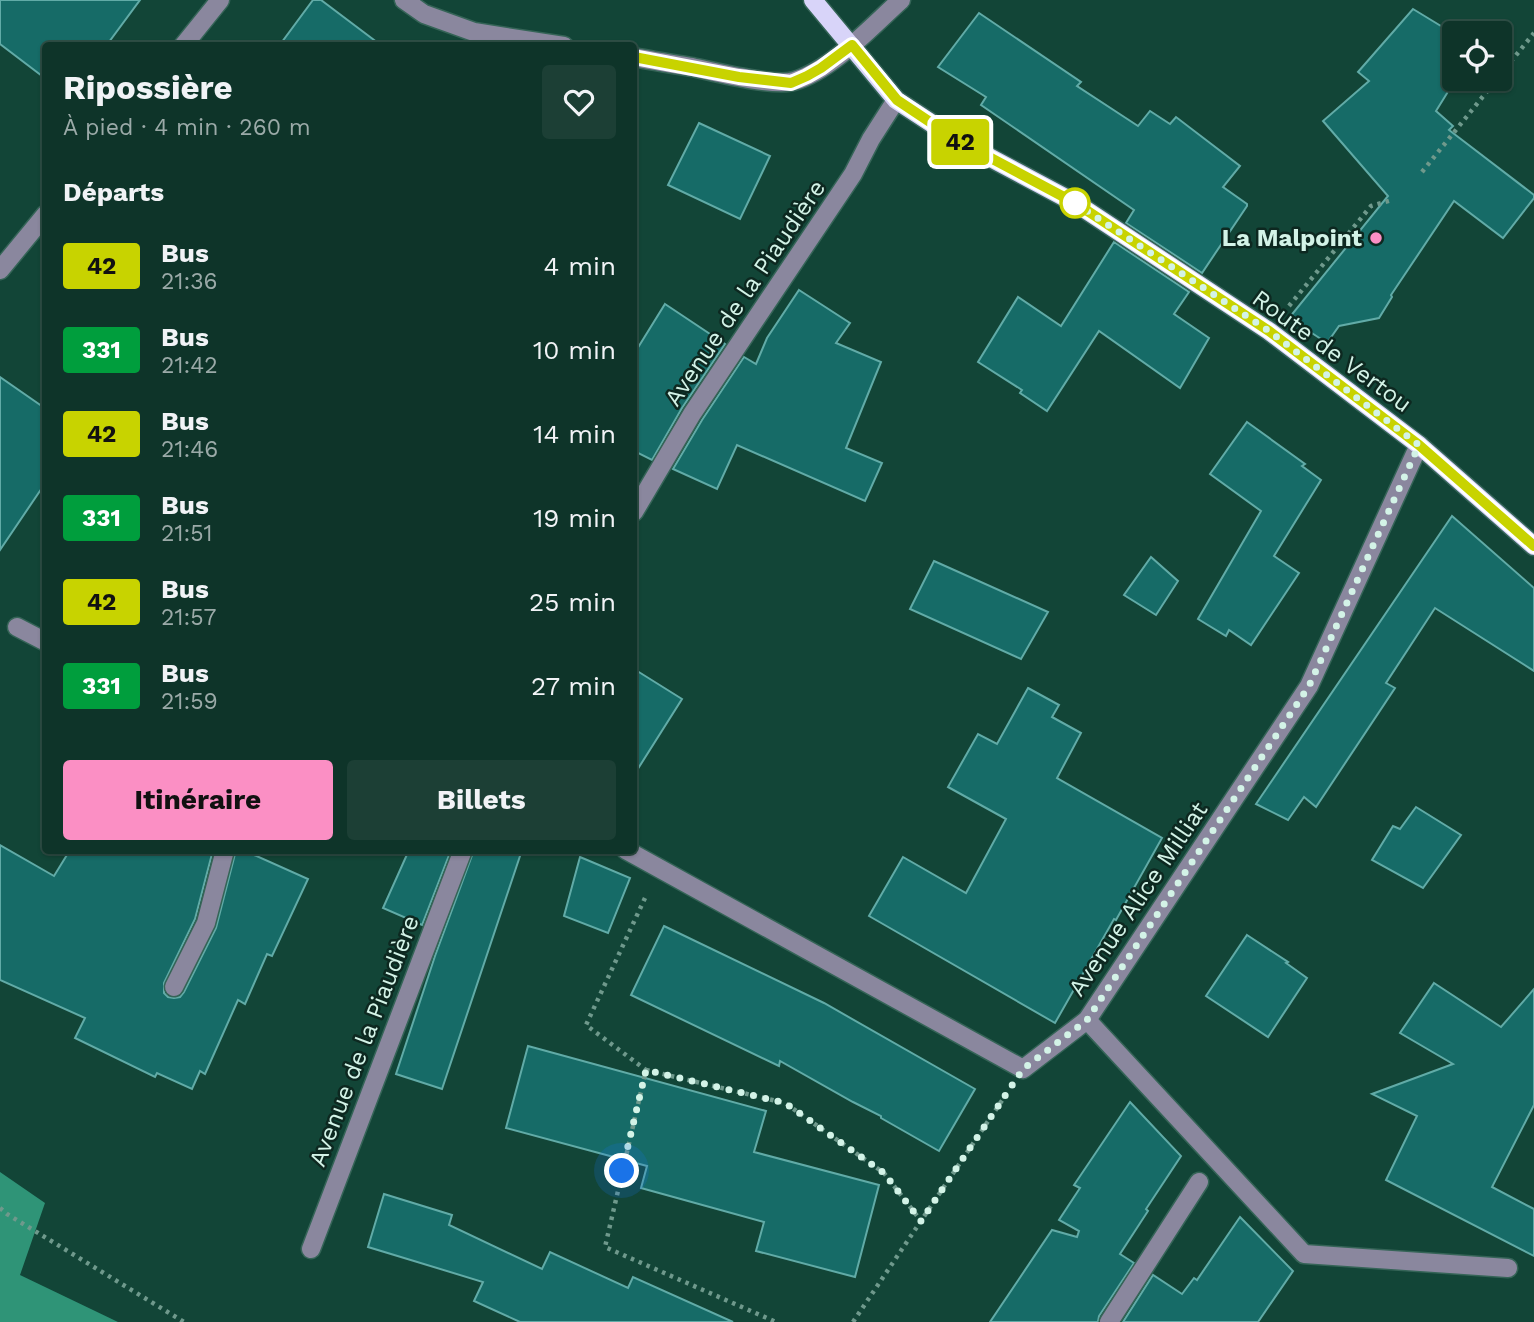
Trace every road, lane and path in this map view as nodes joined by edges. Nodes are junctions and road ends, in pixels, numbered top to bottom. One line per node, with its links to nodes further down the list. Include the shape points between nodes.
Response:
1 (220, 0): 6 (street)
2 (404, 0): 7 (street, via 424,14 474,32)
3 (813, 0): 8 (main road, Route de Vertou)
4 (901, 0): 8 (street)
5 (1534, 33): 10 (path)
6 (186, 42)
7 (538, 42)
8 (852, 45): 9 (street, via 791,83); 12 (main road, Route de Vertou)
9 (637, 58)
10 (1512, 60)
11 (1487, 91): 13 (path)
12 (897, 100): 17 (main road, Route de Vertou, via 957,140 1077,204); 19 (street, Avenue de la Piaudière, via 853,174 692,414)
13 (1422, 172)
14 (1392, 200): 17 (path, via 1371,206)
15 (42, 219): 16 (street)
16 (0, 270)
17 (1269, 331): 18 (main road, Route de Vertou)
18 (1419, 445): 20 (main road, Route de Vertou); 28 (street, Avenue Alice Milliat, via 1309,686)
19 (637, 507)
20 (1534, 546)
21 (17, 627): 22 (street)
22 (42, 640)
23 (224, 854): 27 (street, via 206,923)
24 (461, 854): 34 (street, Avenue de la Piaudière)
25 (632, 854): 26 (street)
26 (659, 869): 29 (street); 30 (path, via 586,1025)
27 (174, 987)
28 (1087, 1020): 29 (street, Avenue Alice Milliat); 35 (street, via 1304,1254)
29 (1023, 1069): 33 (path)
30 (646, 1070): 33 (path, via 785,1103 884,1173); 37 (path, via 605,1247)
31 (1199, 1182): 39 (street)
32 (0, 1208): 36 (path)
33 (921, 1221): 38 (path)
34 (311, 1250)
35 (1508, 1268)
36 (184, 1322)
37 (776, 1322)
38 (853, 1322)
39 (1109, 1322)

